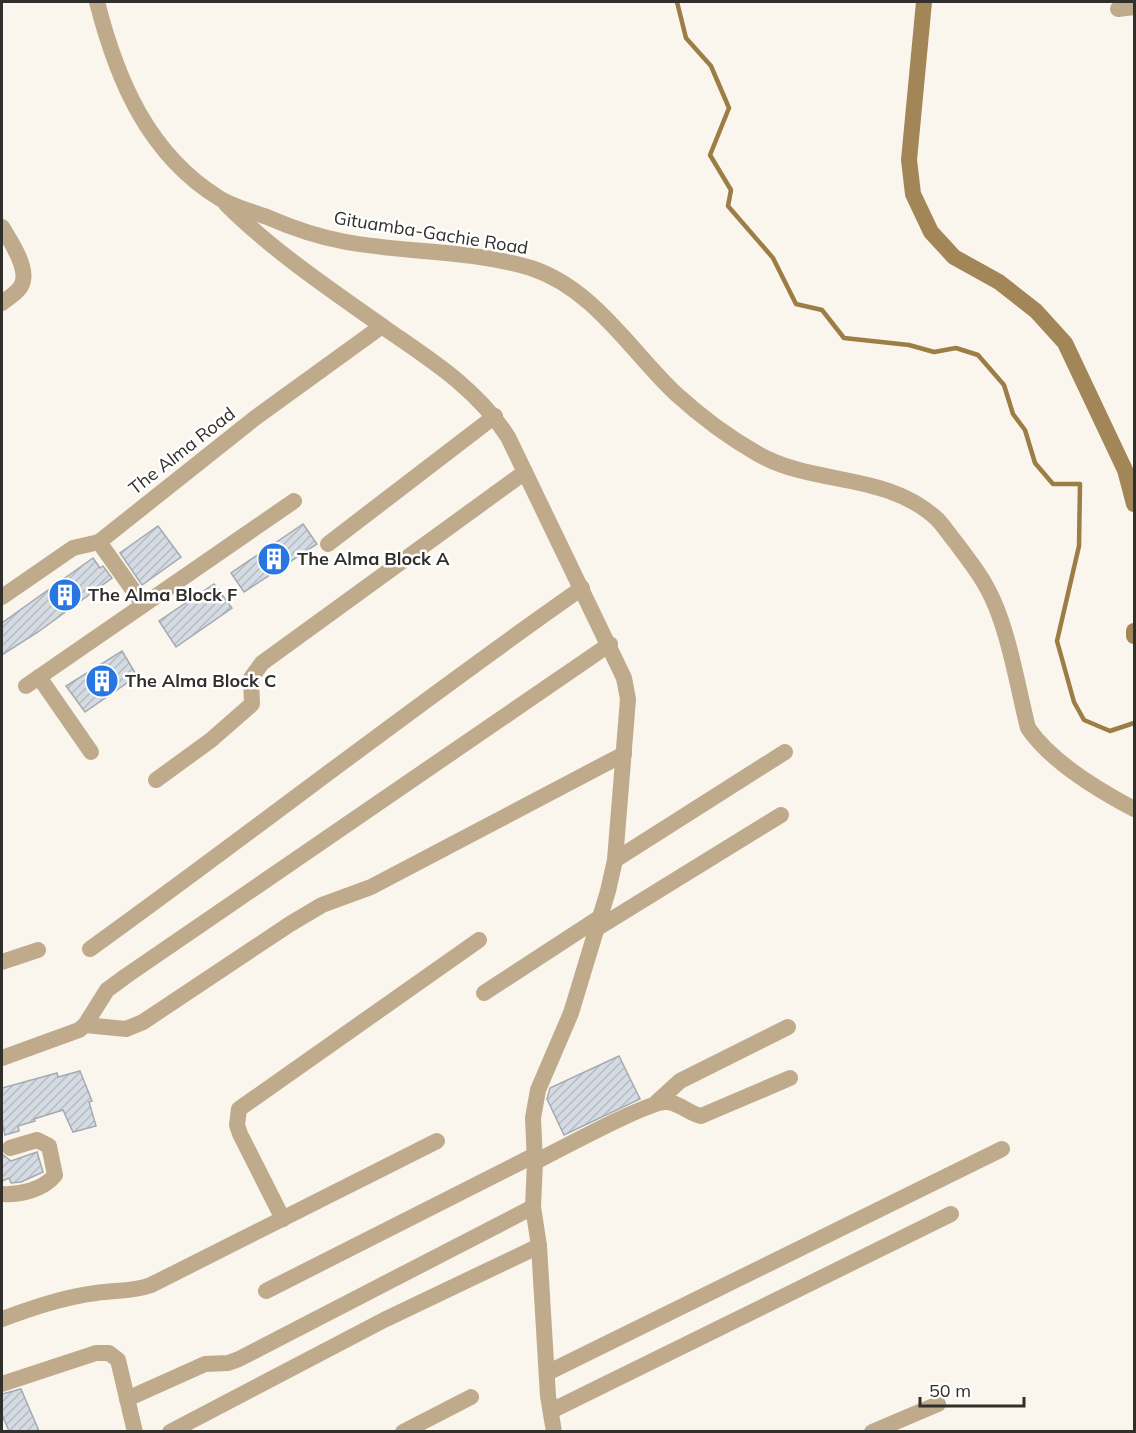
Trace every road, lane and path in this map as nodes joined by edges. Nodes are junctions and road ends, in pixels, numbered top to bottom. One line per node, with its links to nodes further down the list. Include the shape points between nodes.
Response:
1 (97, 2): 3 (street, Gituamba-Gachie Road, via 108,43 135,107 161,149)
2 (924, 2): 10 (main road, via 909,160 913,194 931,232 954,257 999,282 1036,311 1065,343 1125,470)
3 (222, 200): 6 (street, via 252,231); 21 (street, Gituamba-Gachie Road, via 296,229 345,242 482,259 530,268 561,280 590,303 676,394 758,454 788,467 905,496 937,520 987,587 999,614 1028,728 1037,741 1051,755)
4 (2, 227): 5 (street, via 24,276 22,285)
5 (2, 303)
6 (382, 326): 7 (street, via 460,380); 11 (street, The Alma Road, via 255,418)
7 (495, 416): 8 (street); 12 (street)
8 (525, 472): 13 (street); 20 (street, via 262,663 251,678 253,698 248,709)
9 (294, 501): 15 (street)
10 (1134, 504)
11 (99, 542): 14 (street, The Alma Road, via 73,548); 15 (street)
12 (328, 544)
13 (582, 588): 16 (street); 26 (street, via 456,676)
14 (2, 597)
15 (143, 604): 18 (street, via 32,682)
16 (610, 644): 19 (street, via 628,699); 30 (street, via 107,990)
17 (785, 752): 23 (street)
18 (91, 753)
19 (624, 754): 23 (street); 30 (street, via 371,887 322,905 143,1022 126,1029)
20 (156, 780)
21 (1134, 809)
22 (781, 815): 24 (street)
23 (615, 860): 24 (street)
24 (598, 923): 29 (street); 38 (street, via 570,1013 538,1090 533,1118)
25 (479, 940): 42 (street, via 239,1109 240,1134)
26 (90, 949)
27 (38, 950): 28 (street)
28 (2, 962)
29 (484, 993)
30 (85, 1025): 32 (street, via 67,1036)
31 (788, 1027): 34 (street, via 680,1081)
32 (2, 1058)
33 (790, 1078): 34 (street, via 701,1116 681,1106)
34 (657, 1102): 38 (street)
35 (437, 1141): 42 (street)
36 (10, 1148): 39 (street, via 37,1140 49,1146 55,1175 49,1183 15,1196)
37 (1002, 1149): 46 (street)
38 (535, 1158): 40 (street); 44 (street)
39 (2, 1194)
40 (533, 1207): 43 (street); 49 (street, via 239,1359 205,1364)
41 (951, 1214): 51 (street)
42 (283, 1219): 45 (street, via 176,1275 136,1291 98,1292)
43 (539, 1245): 46 (street); 53 (street)
44 (266, 1291)
45 (2, 1319)
46 (547, 1373): 51 (street)
47 (2, 1384): 49 (street, via 96,1353 109,1353 118,1360)
48 (471, 1397): 54 (street)
49 (127, 1399): 52 (street)
50 (938, 1404): 56 (street)
51 (551, 1411): 55 (street)
52 (135, 1431)
53 (170, 1431)
54 (403, 1431)
55 (554, 1431)
56 (872, 1431)

